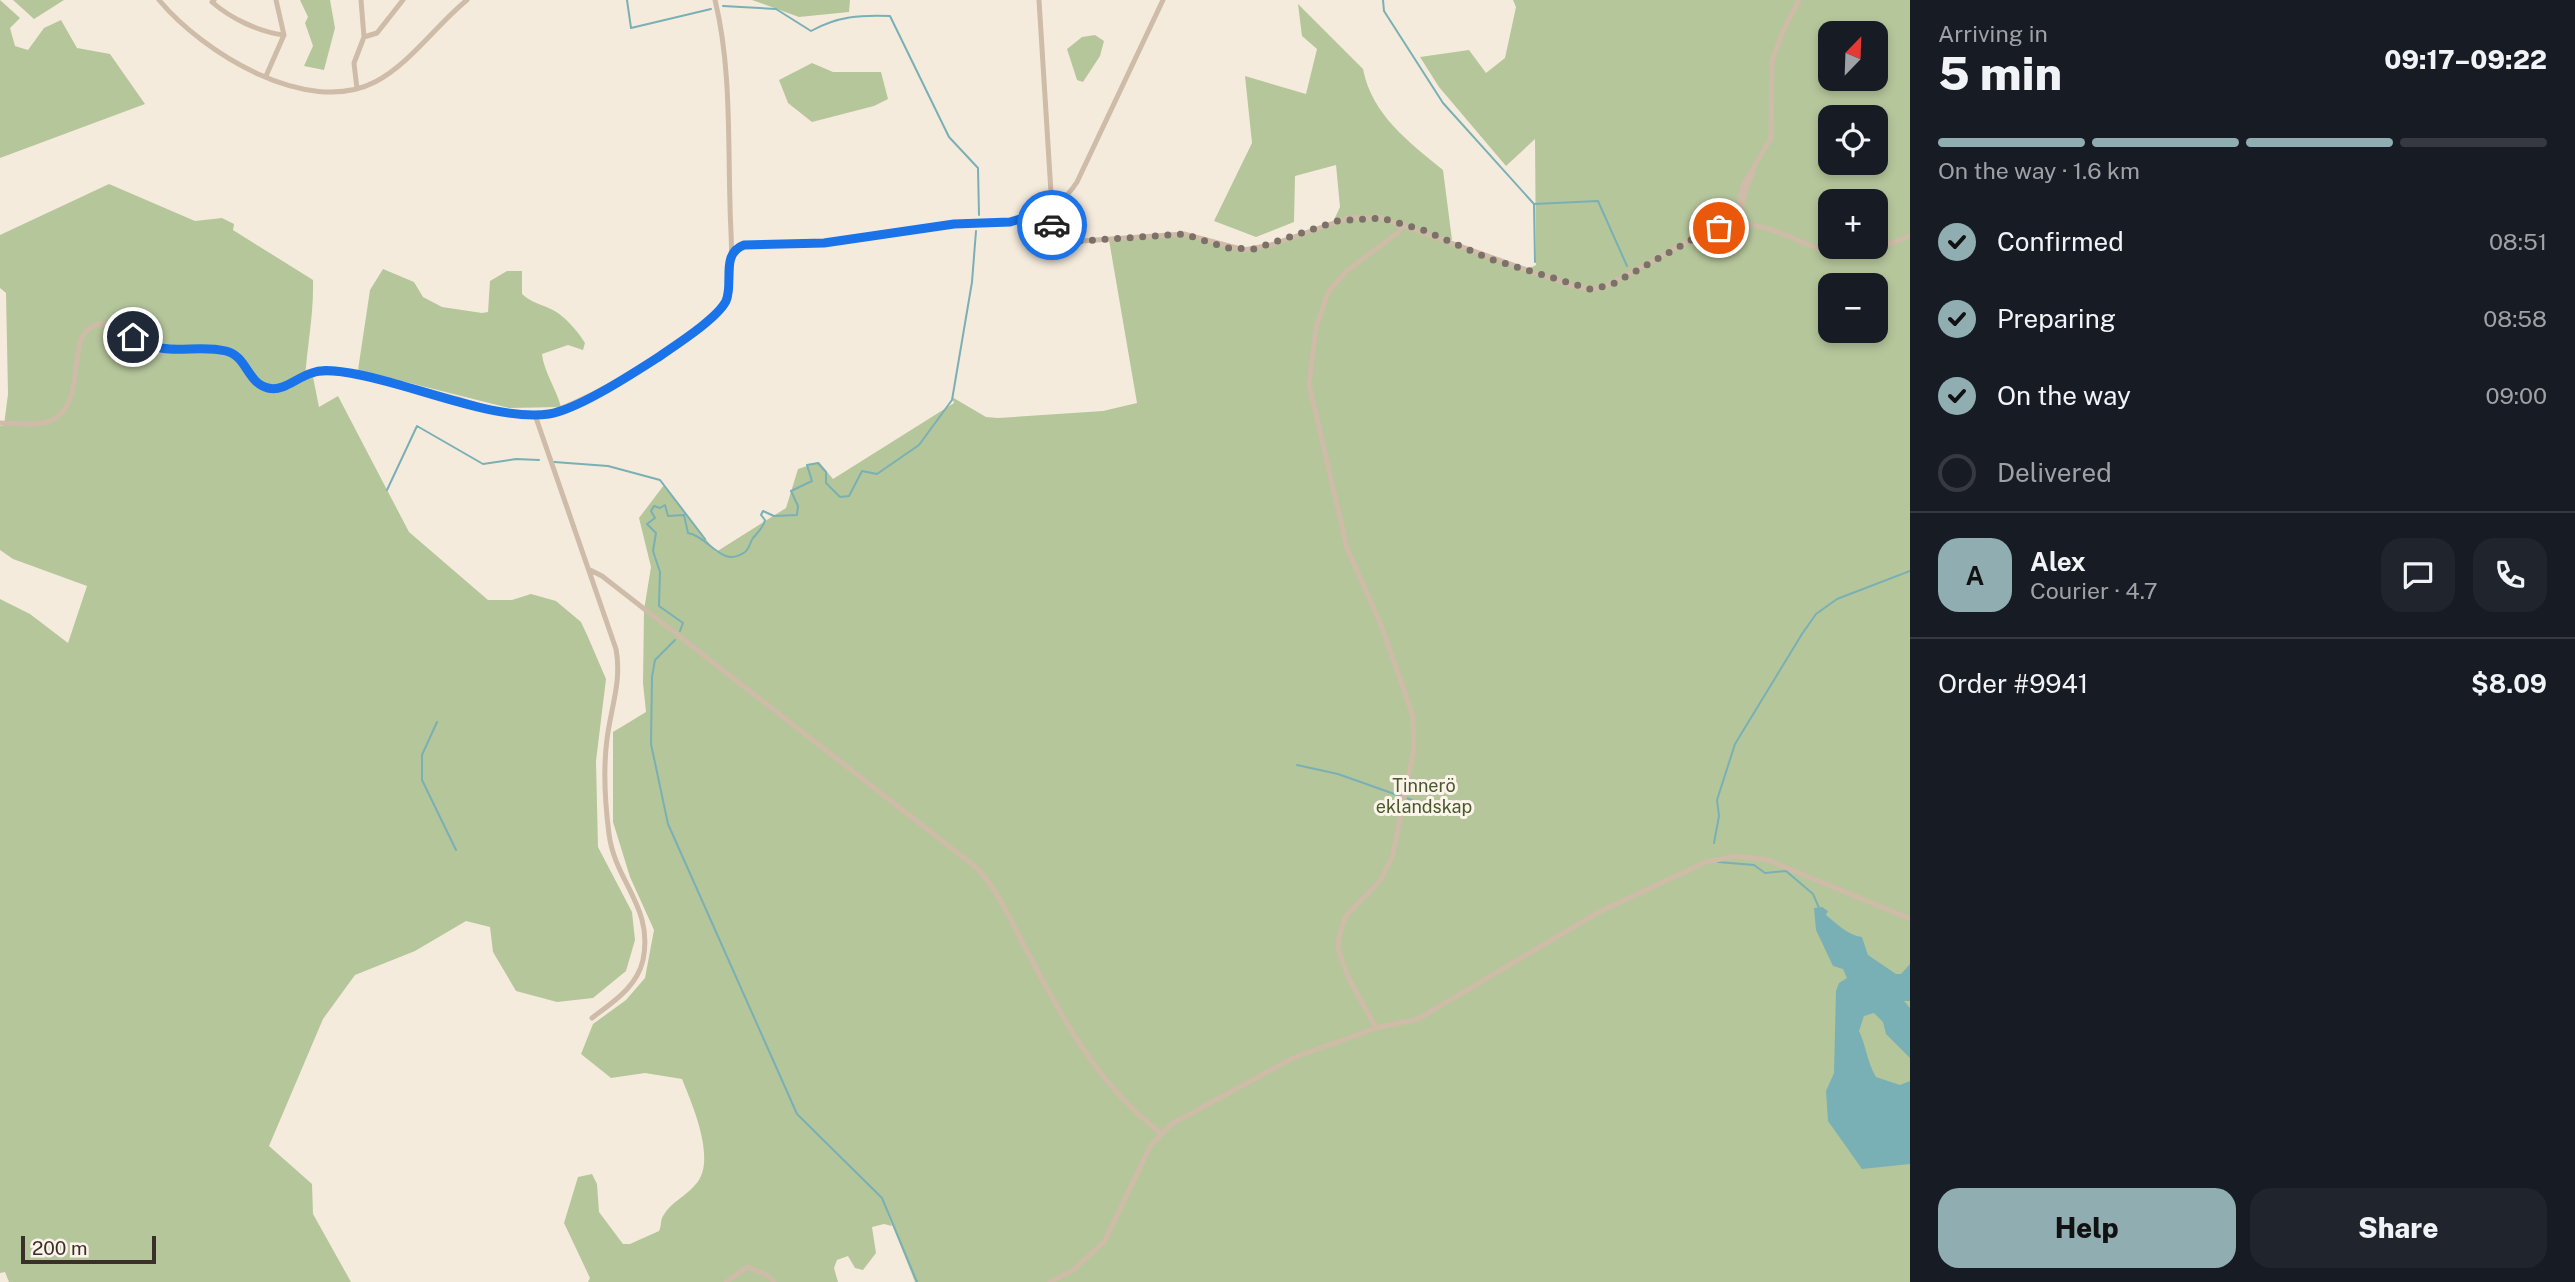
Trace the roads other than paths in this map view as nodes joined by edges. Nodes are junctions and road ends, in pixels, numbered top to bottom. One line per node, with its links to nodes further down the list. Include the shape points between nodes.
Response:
1 (159, 0): 13 (street, via 197,37)
2 (276, 0): 11 (street)
3 (361, 0): 12 (street)
4 (403, 0): 12 (street, via 377,33)
5 (467, 0): 14 (street, via 398,65)
6 (715, 0): 21 (street, via 723,52)
7 (1039, 0): 16 (street)
8 (1163, 0): 16 (street, via 1077,182)
9 (1799, 0): 15 (street, via 1772,61 1773,131)
10 (212, 1): 11 (street, via 265,32)
11 (284, 35): 13 (street)
12 (364, 37): 14 (street, via 354,63)
13 (266, 76): 14 (street, via 293,89 319,94)
14 (357, 89)
15 (1755, 167): 18 (street, via 1742,211); 19 (street, via 1743,185)
16 (1051, 209): 17 (street, via 1055,236 1066,242 1184,234 1236,250 1262,248 1348,218 1381,218); 21 (street, via 1010,222 954,224 824,243 744,245)
17 (1403, 224): 19 (street, via 1490,259 1590,289 1611,285 1702,234); 27 (street, via 1328,292 1316,328 1310,384 1347,548 1413,716 1414,750 1390,863 1380,881 1345,917 1339,938 1349,979)
18 (1748, 224): 19 (street); 20 (street, via 1841,253 1870,250)
19 (1733, 225)
20 (1910, 236)
21 (732, 253): 22 (street, via 727,297 715,315 619,380 565,409)
22 (535, 415): 23 (street, via 495,410 334,371 313,372 279,388 266,388 229,352 162,349 102,324 90,328 81,340 74,394 63,413 41,423); 24 (street)
23 (0, 423)
24 (590, 570): 26 (street, via 619,662 606,748 609,838 646,932 641,969 626,992); 28 (street, via 977,868 996,893 1081,1049)
25 (1910, 919): 27 (street, via 1784,865 1747,856 1727,857 1694,867 1599,912 1418,1019)
26 (592, 1018)
27 (1376, 1028): 28 (street, via 1276,1066)
28 (1161, 1133): 31 (street, via 1104,1242 1072,1271)
29 (726, 1282): 30 (street, via 747,1267)
30 (774, 1282)
31 (1050, 1282)

